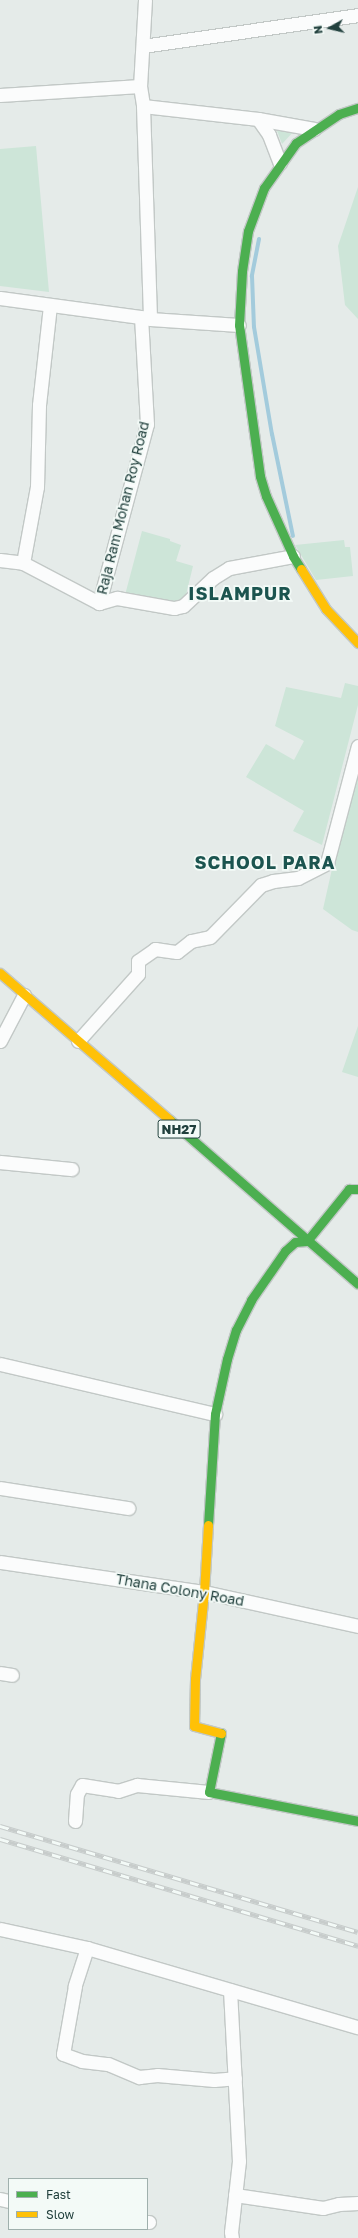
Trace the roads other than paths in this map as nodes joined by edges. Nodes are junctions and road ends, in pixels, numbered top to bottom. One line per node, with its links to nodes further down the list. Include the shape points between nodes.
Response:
1 (145, 0): 3 (street, Raja Ram Mohan Roy Road)
2 (358, 15): 3 (street)
3 (143, 46): 4 (street, Raja Ram Mohan Roy Road)
4 (140, 86): 5 (street); 6 (street, Raja Ram Mohan Roy Road)
5 (0, 95)
6 (143, 106): 8 (street); 13 (street, Raja Ram Mohan Roy Road)
7 (358, 108): 9 (street, via 339,114)
8 (258, 118): 9 (street); 10 (street, via 270,135)
9 (314, 129): 10 (street, via 296,143)
10 (280, 163): 14 (street, via 264,188 248,231 242,271)
11 (0, 298): 12 (street)
12 (50, 306): 13 (street); 17 (street, via 38,405 36,486)
13 (145, 318): 14 (street); 18 (street, Raja Ram Mohan Roy Road, via 147,424)
14 (239, 325): 15 (street, via 260,476 266,496)
15 (293, 556): 18 (street, via 228,568 212,578 183,606 174,608 117,598); 19 (street, via 326,609)
16 (0, 560): 17 (street)
17 (23, 563): 18 (street)
18 (99, 603)
19 (358, 644)
20 (358, 746): 24 (street, via 327,863 298,878 261,885 210,937 191,941 177,952 155,949 138,961 138,974)
21 (0, 973): 22 (street, NH27)
22 (24, 995): 23 (street); 24 (street, NH27)
23 (0, 1041)
24 (78, 1041): 28 (street, NH27)
25 (0, 1162): 26 (street)
26 (72, 1169)
27 (358, 1190): 28 (street, via 349,1189)
28 (307, 1241): 29 (street, NH27); 31 (street, via 295,1242 285,1251 251,1300 236,1330 227,1359)
29 (358, 1284)
30 (0, 1364): 31 (street)
31 (216, 1414): 35 (street)
32 (0, 1488): 33 (street)
33 (128, 1508)
34 (0, 1562): 35 (street, Thana Colony Road)
35 (204, 1592): 36 (street, Thana Colony Road); 37 (street, via 195,1678 194,1726 221,1732)
36 (358, 1626)
37 (209, 1792): 38 (street, via 137,1785 118,1791 82,1785 77,1794); 39 (street)
38 (75, 1821)
39 (358, 1821)
40 (0, 1929): 41 (street)
41 (87, 1948): 42 (street); 44 (street, via 75,1986 63,2054 82,2061 108,2064 139,2077 214,2080)
42 (230, 1990): 43 (street); 44 (street)
43 (358, 2027)
44 (235, 2078): 45 (street, via 239,2160)
45 (235, 2194): 46 (street, via 323,2208); 47 (street)
46 (358, 2203)
47 (232, 2238)

